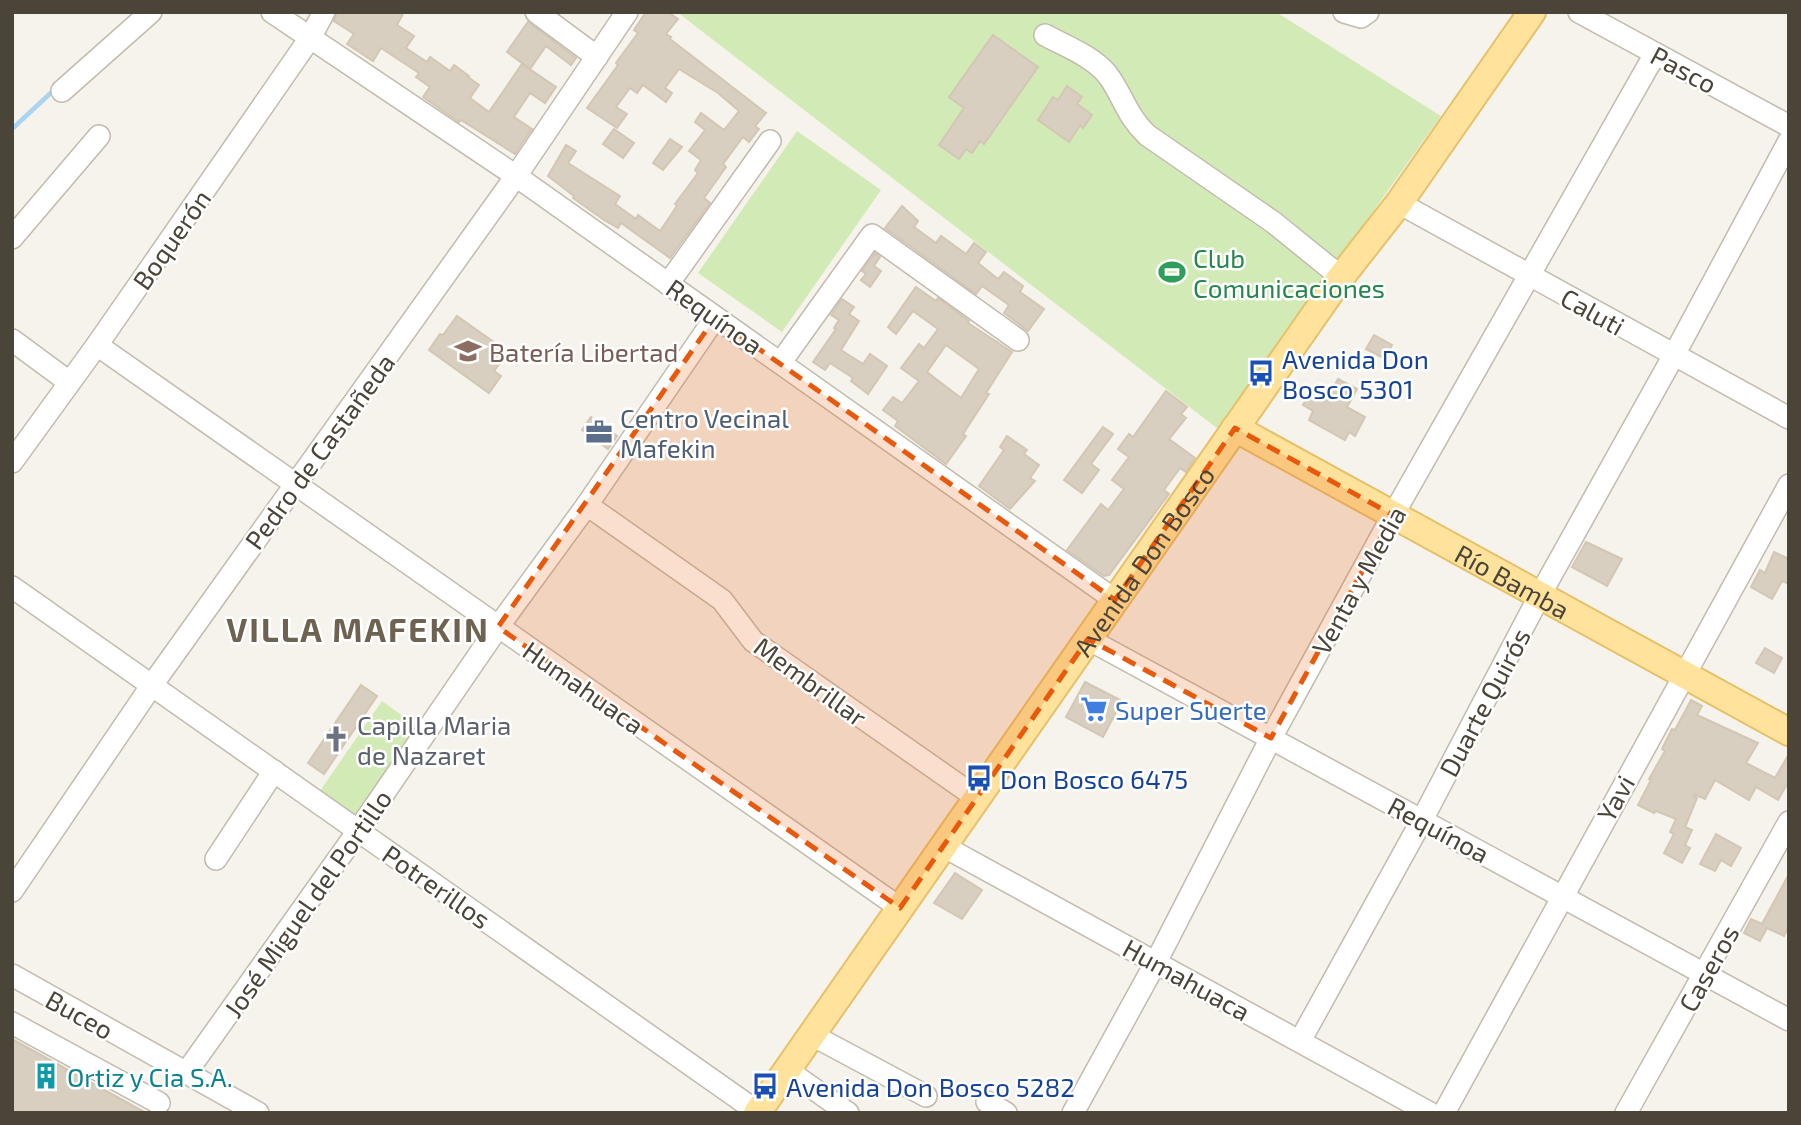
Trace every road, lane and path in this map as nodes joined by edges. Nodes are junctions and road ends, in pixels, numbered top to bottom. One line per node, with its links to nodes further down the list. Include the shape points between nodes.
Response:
1 (151, 12): 14 (street)
2 (272, 12): 11 (street, Requínoa)
3 (324, 12): 11 (street, Boquerón)
4 (536, 12): 13 (street)
5 (627, 12): 13 (street, Pedro de Castañeda)
6 (1344, 12): 7 (street, via 1361,17)
7 (1368, 12)
8 (1532, 12): 20 (main road, Avenida Don Bosco)
9 (1579, 12): 12 (street, Pasco)
10 (1045, 35): 23 (street, via 1099,66 1147,135 1273,222)
11 (310, 38): 19 (street, Requínoa); 28 (street, Boquerón)
12 (1654, 54): 15 (street, Pasco); 22 (street, Venta y Media)
13 (597, 57): 19 (street, Pedro de Castañeda)
14 (62, 91)
15 (1789, 126)
16 (99, 136): 21 (street)
17 (769, 141): 24 (street)
18 (1789, 141): 29 (street, Duarte Quirós)
19 (516, 176): 24 (street, Requínoa); 35 (street, Pedro de Castañeda)
20 (1399, 203): 22 (street, Caluti); 23 (main road, Avenida Don Bosco)
21 (12, 238)
22 (1529, 276): 29 (street, Caluti); 38 (street, Venta y Media)
23 (1341, 277): 33 (main road, Avenida Don Bosco)
24 (668, 284): 25 (street, Requínoa)
25 (715, 318): 30 (street, Requínoa); 37 (street, José Miguel del Portillo)
26 (12, 340): 31 (street)
27 (1018, 340): 30 (street, via 872,234)
28 (97, 345): 31 (street, Boquerón); 35 (street, Humahuaca)
29 (1674, 355): 32 (street, Caluti); 40 (street, Duarte Quirós)
30 (781, 362): 41 (street, Requínoa)
31 (69, 382): 34 (street, Boquerón)
32 (1789, 418)
33 (1240, 421): 38 (main road, Río Bamba); 41 (main road, Avenida Don Bosco)
34 (12, 462)
35 (296, 485): 42 (street, Humahuaca); 45 (street, Pedro de Castañeda)
36 (1789, 485): 44 (street, Yavi)
37 (586, 505): 42 (street, José Miguel del Portillo); 50 (street, Membrillar, via 722,600 753,641)
38 (1397, 508): 40 (main road, Río Bamba); 48 (street, Venta y Media)
39 (12, 587): 45 (street, Potrerillos)
40 (1544, 587): 44 (main road, Río Bamba); 51 (street, Duarte Quirós)
41 (1115, 600): 43 (main road, Avenida Don Bosco)
42 (498, 627): 53 (street, José Miguel del Portillo); 58 (street, Humahuaca)
43 (1088, 639): 48 (street, Requínoa); 50 (main road, Avenida Don Bosco)
44 (1688, 667): 46 (main road, Río Bamba); 47 (main road, Río Bamba); 57 (street, Yavi)
45 (152, 685): 49 (street, Potrerillos); 56 (street, Pedro de Castañeda)
46 (1789, 712)
47 (1789, 732)
48 (1271, 738): 51 (street, Requínoa); 59 (street, Venta y Media)
49 (274, 771): 53 (street, Potrerillos); 55 (street)
50 (977, 798): 54 (main road, Avenida Don Bosco)
51 (1422, 820): 57 (street, Requínoa); 65 (street, Duarte Quirós)
52 (1789, 822): 60 (street, Caseros)
53 (358, 831): 67 (street, José Miguel del Portillo); 71 (street, Potrerillos)
54 (943, 846): 58 (main road, Avenida Don Bosco); 59 (street, Humahuaca)
55 (216, 859)
56 (12, 891)
57 (1563, 895): 60 (street, Requínoa); 77 (street, Yavi)
58 (900, 908): 64 (main road, Avenida Don Bosco)
59 (1156, 962): 65 (street, Humahuaca); 75 (street, Venta y Media)
60 (1705, 973): 62 (street, Requínoa); 78 (street, Caseros)
61 (12, 975): 67 (street, Buceo)
62 (1789, 1020)
63 (12, 1023): 70 (street)
64 (812, 1035): 66 (main road, Avenida Don Bosco); 68 (street)
65 (1300, 1041): 76 (street, Humahuaca)
66 (787, 1070): 71 (main road, Avenida Don Bosco); 73 (street)
67 (186, 1073): 72 (street, Buceo)
68 (926, 1096)
69 (987, 1102): 74 (street)
70 (159, 1103)
71 (758, 1112)
72 (258, 1113)
73 (848, 1113)
74 (1006, 1113)
75 (1074, 1113)
76 (1430, 1113)
77 (1444, 1113)
78 (1626, 1113)

